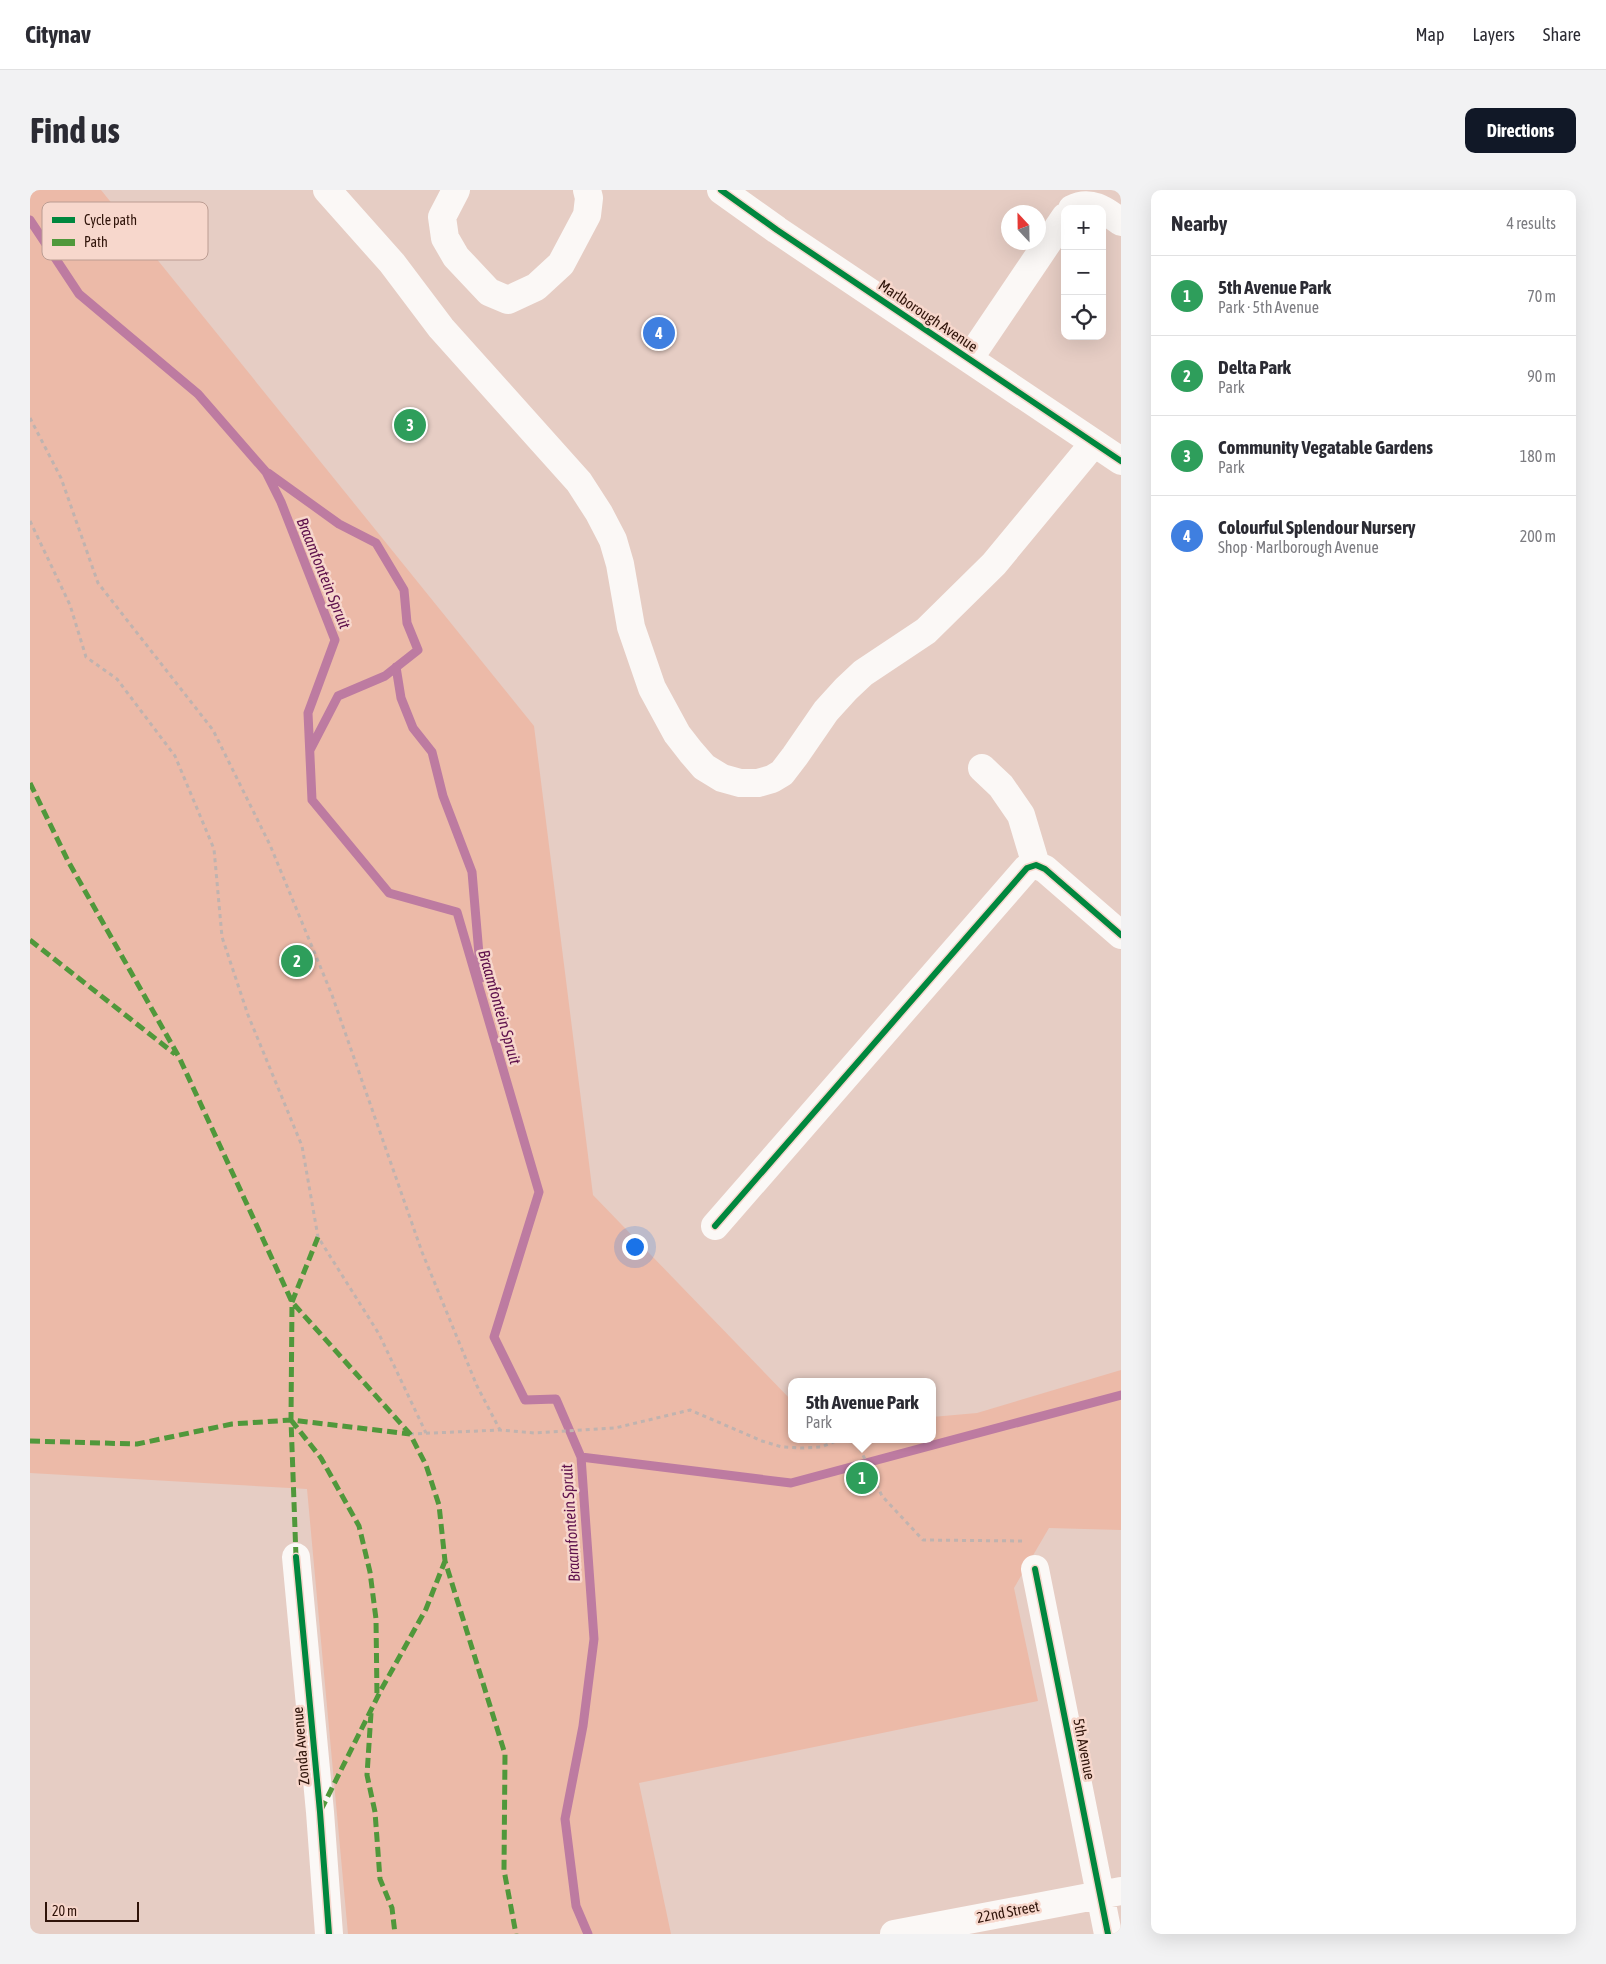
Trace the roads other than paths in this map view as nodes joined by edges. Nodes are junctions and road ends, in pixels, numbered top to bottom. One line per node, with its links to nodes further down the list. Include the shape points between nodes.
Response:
1 (327, 190): 9 (street, via 392,263 441,328 579,482 613,540 632,627 652,688 676,734 704,767 722,778 758,783 782,773 846,688 926,631 994,564)
2 (456, 190): 3 (street, via 442,217 445,238 456,257 489,292 508,300 536,287 561,264 586,215)
3 (587, 190)
4 (721, 190): 8 (street, Marlborough Avenue)
5 (1106, 213): 6 (street)
6 (1121, 222)
7 (1061, 223): 8 (street)
8 (969, 358): 9 (street, Marlborough Avenue)
9 (1094, 443): 10 (street, Marlborough Avenue)
10 (1121, 461)
11 (982, 768): 12 (street, via 1001,786 1021,815)
12 (1036, 865): 13 (street, via 1053,875); 14 (street, via 1027,868)
13 (1121, 935)
14 (715, 1226)
15 (296, 1557): 18 (street, Zonda Avenue)
16 (1035, 1569): 17 (street, 5th Avenue)
17 (1111, 1893): 19 (street, 22nd Street); 20 (street, 5th Avenue)
18 (329, 1934)
19 (894, 1934)
20 (1108, 1934)

